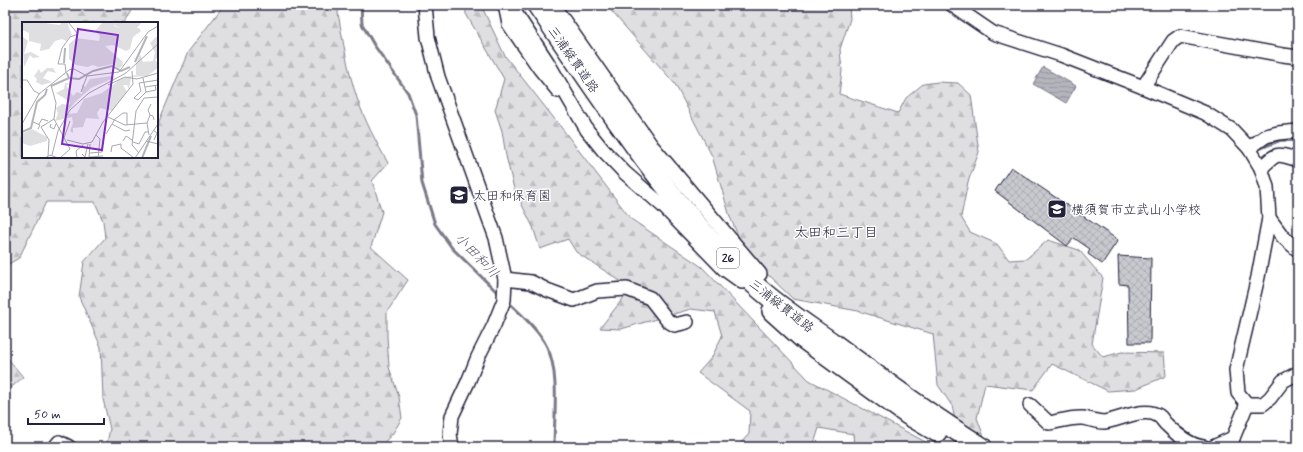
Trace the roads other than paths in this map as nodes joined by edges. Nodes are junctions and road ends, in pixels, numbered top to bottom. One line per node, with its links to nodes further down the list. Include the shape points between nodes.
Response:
1 (425, 5): 17 (street, via 428,37 438,77 496,238)
2 (505, 5): 10 (street, via 509,24 540,70)
3 (510, 5): 10 (street, via 548,63)
4 (530, 5): 18 (highway, 三浦縦貫道路 / 26, via 652,178 693,229)
5 (537, 5): 29 (highway, 三浦縦貫道路 / 26, via 656,175 698,226 754,284 930,414)
6 (553, 5): 18 (street, via 651,145)
7 (952, 5): 9 (street, via 993,33 1061,55)
8 (1298, 57): 9 (street, via 1180,36 1172,41)
9 (1143, 87): 12 (street, via 1205,113 1232,130)
10 (572, 106): 18 (street, via 586,130 613,162 663,206 724,269)
11 (1298, 131): 12 (street, via 1266,136)
12 (1249, 148): 14 (street)
13 (1298, 160): 14 (street, via 1281,155 1274,156)
14 (1261, 168): 15 (street, via 1267,186)
15 (1269, 218): 16 (street, via 1283,237); 22 (street, via 1236,370 1238,393)
16 (1298, 250)
17 (505, 279): 19 (street, via 531,282 574,300 597,291 627,289 650,298 668,321 675,325); 27 (street, via 504,300 497,319 452,416)
18 (752, 279): 28 (highway, 三浦縦貫道路 / 26, via 779,318 802,338 908,415)
19 (687, 322)
20 (1298, 361): 21 (street)
21 (1295, 374): 22 (street, via 1283,381 1262,404)
22 (1247, 404): 24 (street)
23 (1030, 405): 30 (street, via 1049,423 1082,418 1104,422 1149,413 1159,416 1182,438)
24 (1232, 443): 31 (street)
25 (55, 447): 26 (street, via 59,442)
26 (69, 447)
27 (452, 447)
28 (967, 447)
29 (982, 447)
30 (1204, 447)
31 (1213, 447)

